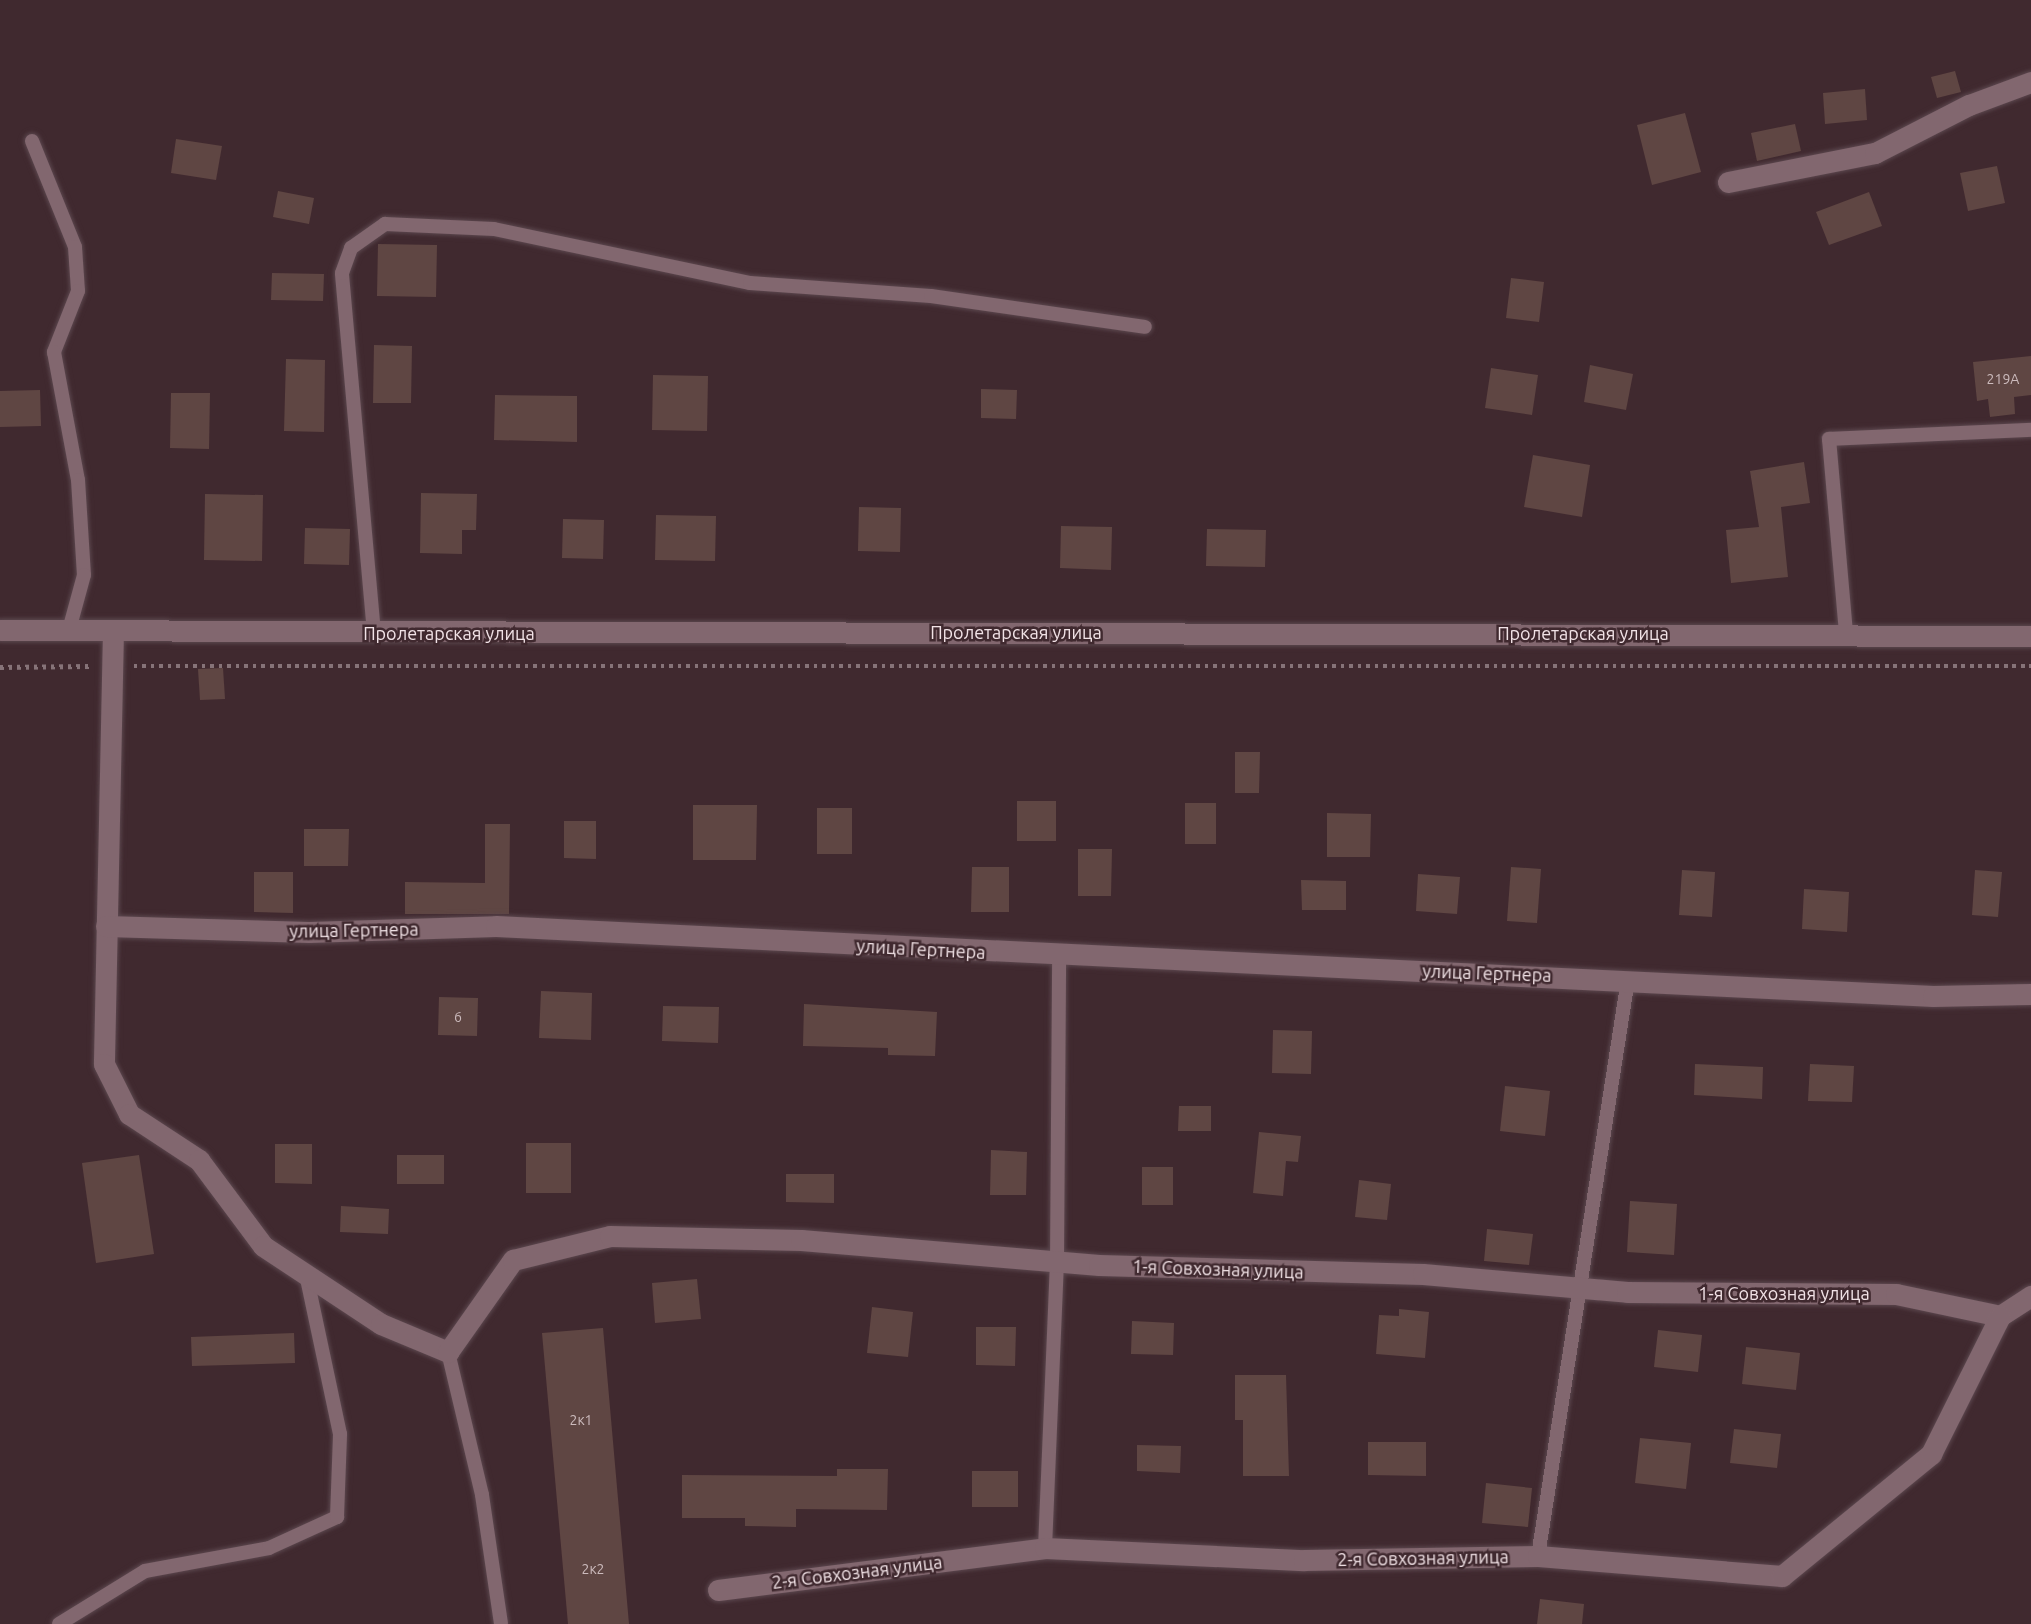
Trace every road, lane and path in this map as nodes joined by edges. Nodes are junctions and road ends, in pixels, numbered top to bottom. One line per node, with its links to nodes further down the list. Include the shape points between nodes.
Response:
1 (2031, 82): 3 (street, via 1969,105 1875,153)
2 (32, 141): 7 (lane, via 75,247 77,280 54,352 78,480 85,575)
3 (1728, 182)
4 (1145, 327): 9 (lane, via 930,296 750,283 494,229 385,224 351,248 342,273)
5 (2031, 430): 10 (lane, via 1829,439)
6 (0, 630): 7 (street, Пролетарская улица)
7 (69, 630): 8 (street, Пролетарская улица)
8 (113, 630): 9 (street, Пролетарская улица); 12 (street)
9 (374, 633): 10 (street, Пролетарская улица)
10 (1846, 633): 11 (street, Пролетарская улица)
11 (2031, 636)
12 (112, 666): 13 (path); 14 (path); 15 (street)
13 (2031, 666)
14 (0, 667)
15 (106, 926): 16 (street, улица Гертнера, via 309,932 496,926); 20 (street, via 104,1064 129,1114 199,1160 263,1246)
16 (1059, 955): 17 (street, улица Гертнера); 19 (lane)
17 (1628, 979): 18 (street, улица Гертнера, via 1933,996); 21 (lane)
18 (2031, 994)
19 (1057, 1262): 21 (street, 1-я Совхозная улица, via 1423,1274); 24 (street, 1-я Совхозная улица, via 802,1240 610,1237 513,1260); 25 (lane)
20 (306, 1274): 24 (street, via 381,1324); 28 (lane, via 340,1434 337,1517 270,1548 145,1571)
21 (1580, 1288): 23 (street, 1-я Совхозная улица, via 1896,1294); 26 (lane)
22 (2031, 1296): 23 (street)
23 (2000, 1316): 26 (street, 2-я Совхозная улица, via 1931,1454 1782,1576)
24 (448, 1353): 29 (lane, via 482,1495)
25 (1045, 1548): 26 (street, 2-я Совхозная улица, via 1304,1560); 27 (street, 2-я Совхозная улица)
26 (1538, 1556)
27 (718, 1590)
28 (60, 1624)
29 (500, 1624)

